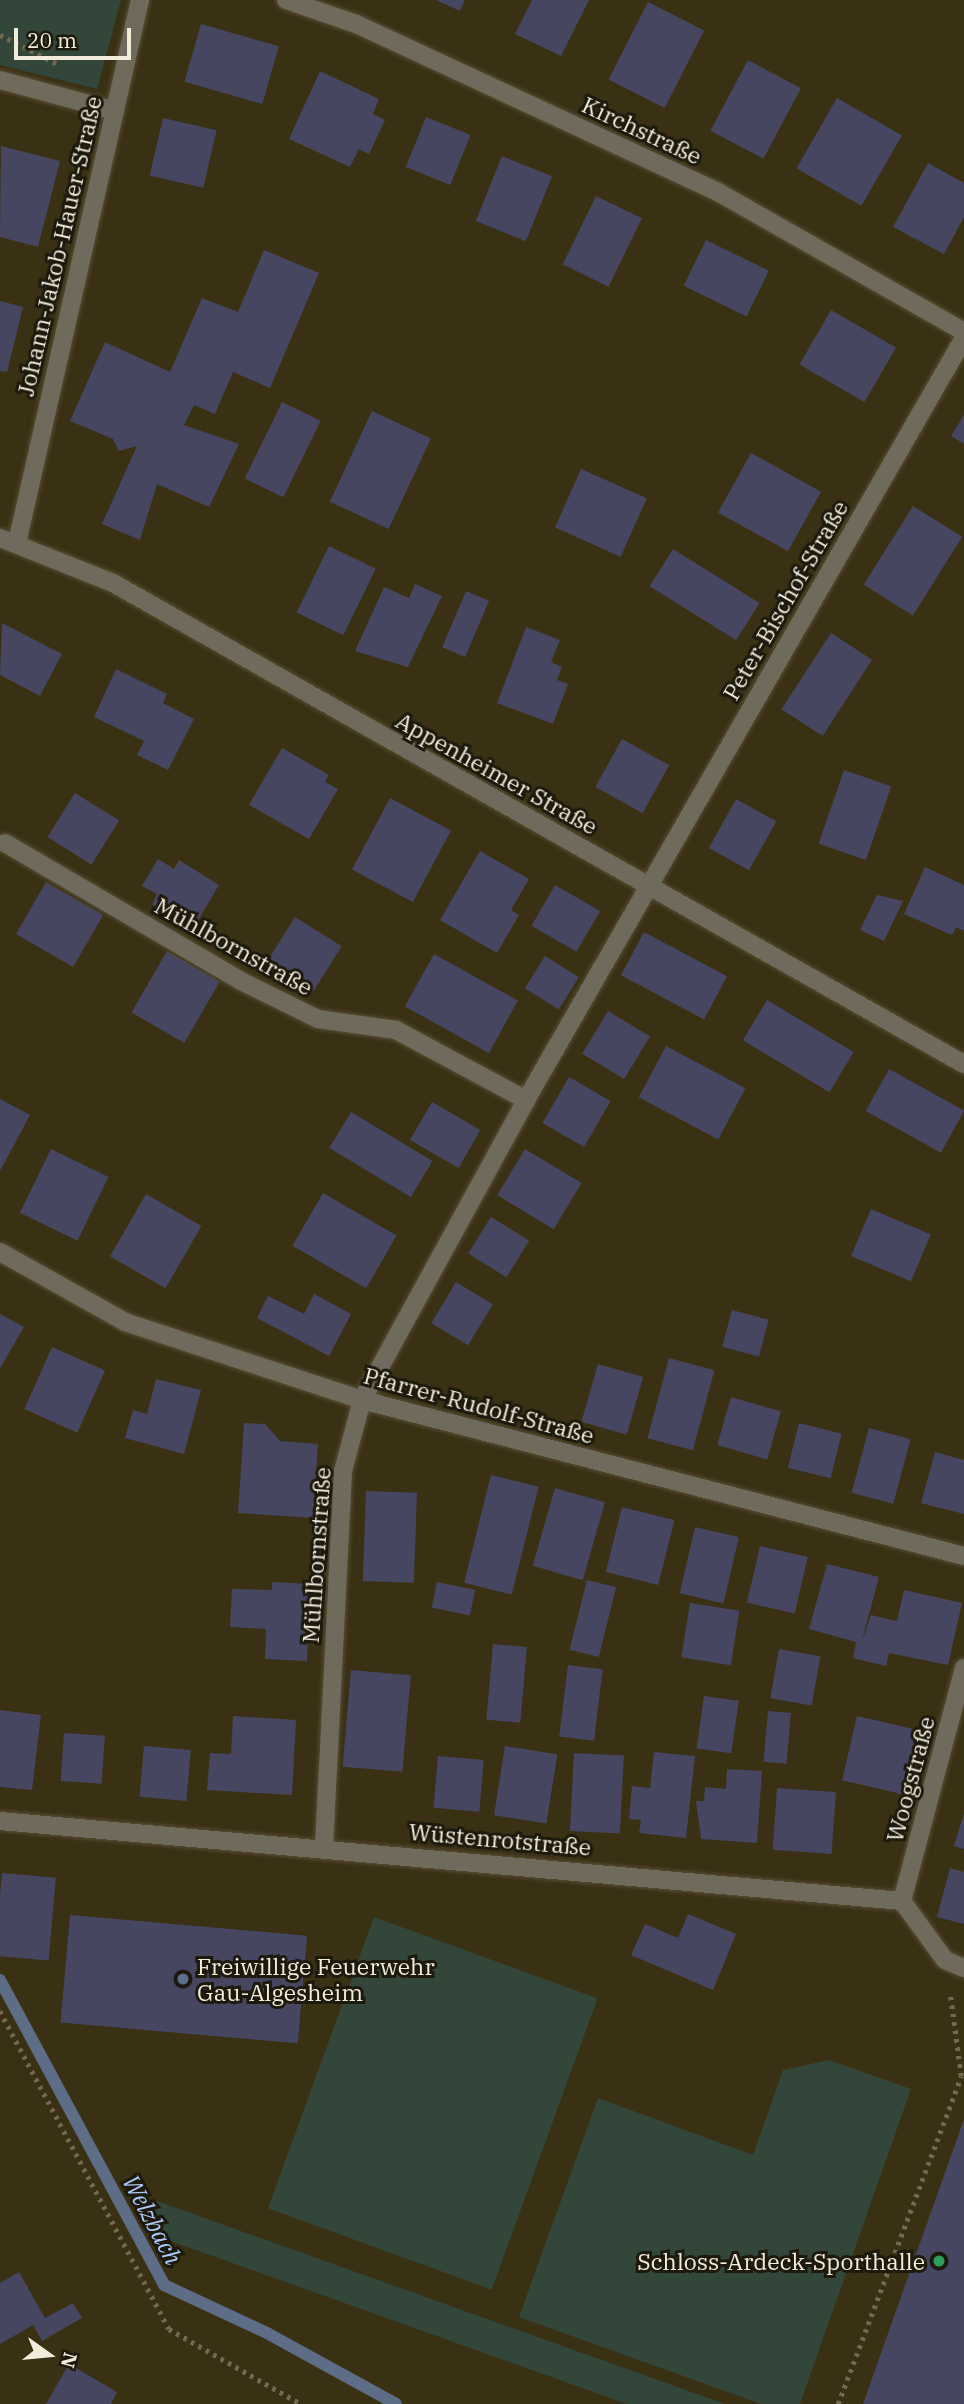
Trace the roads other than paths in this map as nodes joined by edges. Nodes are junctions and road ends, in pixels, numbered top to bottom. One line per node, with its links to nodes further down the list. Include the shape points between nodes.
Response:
1 (139, 0): 4 (street, Johann-Jakob-Hauer-Straße)
2 (286, 0): 5 (street, Kirchstraße, via 356,24 718,192)
3 (0, 80): 4 (street)
4 (115, 111): 7 (street, Johann-Jakob-Hauer-Straße)
5 (964, 332)
6 (964, 338): 9 (street, Peter-Bischof-Straße)
7 (9, 541): 9 (street, Appenheimer Straße, via 113,583)
8 (5, 843): 11 (street, Mühlbornstraße, via 284,1003 318,1019 396,1030)
9 (649, 887): 10 (street, Appenheimer Straße); 11 (street, Mühlbornstraße)
10 (964, 1064)
11 (526, 1100): 13 (street, Mühlbornstraße)
12 (0, 1252): 13 (street, Pfarrer-Rudolf-Straße, via 125,1322)
13 (362, 1400): 14 (street, Pfarrer-Rudolf-Straße); 17 (street, Mühlbornstraße, via 343,1471)
14 (964, 1556)
15 (964, 1668): 18 (street, Woogstraße)
16 (0, 1821): 17 (street, Wüstenrotstraße)
17 (324, 1847): 18 (street, Wüstenrotstraße)
18 (902, 1901): 19 (street, via 945,1960)
19 (964, 1968)

